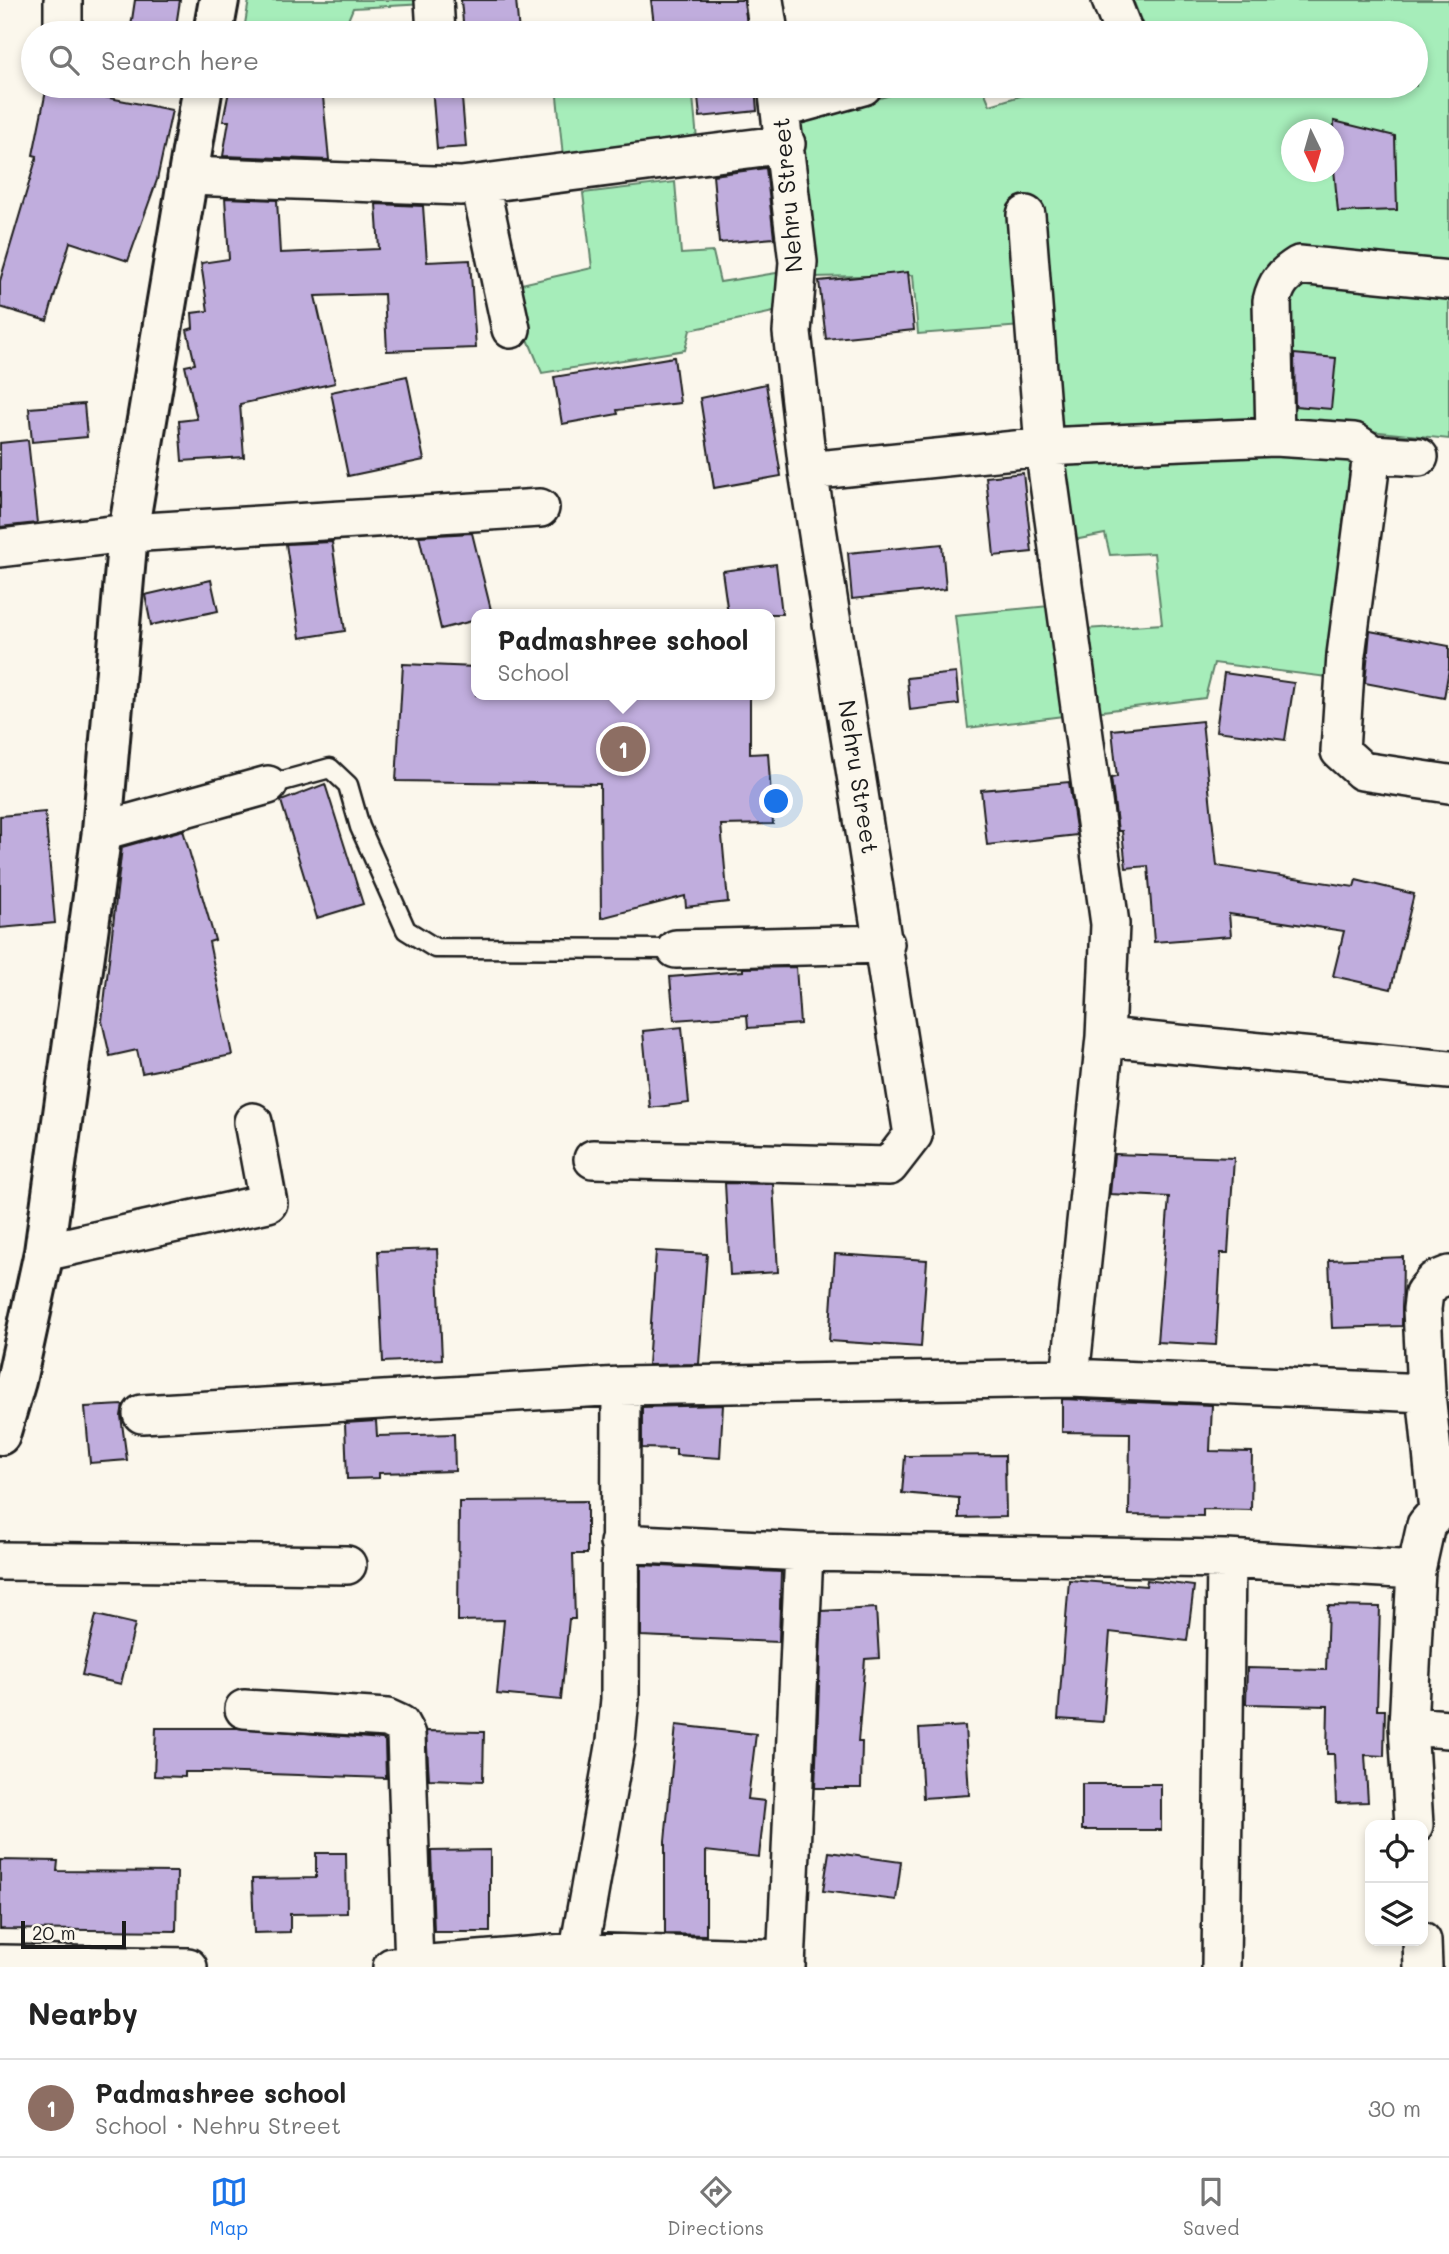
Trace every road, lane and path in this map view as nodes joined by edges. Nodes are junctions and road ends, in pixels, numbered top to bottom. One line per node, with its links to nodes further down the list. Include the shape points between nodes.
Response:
1 (63, 0): 6 (street)
2 (219, 0): 7 (street)
3 (434, 0): 8 (street)
4 (764, 0): 9 (street)
5 (1111, 0): 10 (street)
6 (63, 21)
7 (215, 21)
8 (435, 21)
9 (767, 21)
10 (1119, 21)
11 (201, 98): 14 (street)
12 (827, 98): 13 (street)
13 (781, 113): 15 (street); 23 (street, Nehru Street, via 798,262 792,332)
14 (187, 176): 15 (street); 25 (street)
15 (480, 184): 18 (street)
16 (1026, 215): 20 (street)
17 (1449, 280): 19 (street, via 1299,265 1284,273 1272,301)
18 (511, 329)
19 (1275, 437): 20 (street); 21 (street, via 1354,442)
20 (1044, 447): 23 (street); 32 (street, via 1110,923)
21 (1371, 454): 22 (street); 27 (street, via 1346,655 1340,751 1362,771)
22 (1419, 457)
23 (808, 471): 30 (street, Nehru Street)
24 (540, 508): 25 (street)
25 (128, 533): 26 (street); 29 (street)
26 (0, 548)
27 (1449, 784)
28 (268, 785): 29 (street); 31 (lane, via 330,768 348,785 360,827 406,930 436,948)
29 (102, 831): 36 (street)
30 (885, 944): 31 (street); 35 (street, Nehru Street, via 913,1135 889,1166)
31 (676, 949)
32 (1105, 1037): 33 (street); 38 (street)
33 (1449, 1070)
34 (253, 1122): 36 (street, via 268,1203)
35 (593, 1159)
36 (44, 1252): 39 (street)
37 (1449, 1275): 41 (street, via 1434,1281 1424,1293)
38 (1070, 1378): 40 (street); 41 (street)
39 (8, 1382): 43 (street)
40 (621, 1386): 42 (street); 45 (street)
41 (1426, 1394): 44 (street)
42 (142, 1414)
43 (0, 1435)
44 (1444, 1510): 50 (street, via 1426,1525)
45 (619, 1543): 46 (street); 56 (street, via 616,1741)
46 (804, 1552): 47 (street); 57 (street)
47 (1226, 1559): 50 (street); 62 (street)
48 (0, 1561): 49 (street)
49 (347, 1565)
50 (1416, 1570): 52 (street)
51 (244, 1709): 59 (street, via 387,1718 400,1724 406,1735)
52 (1408, 1727): 53 (street); 54 (street)
53 (1449, 1729)
54 (1414, 1820)
55 (1422, 1946): 63 (street)
56 (577, 1959): 57 (street); 59 (street)
57 (786, 1963)
58 (0, 1964): 60 (street)
59 (403, 1966)
60 (177, 1967): 61 (street)
61 (188, 1967)
62 (1221, 1967)
63 (1423, 1967)

